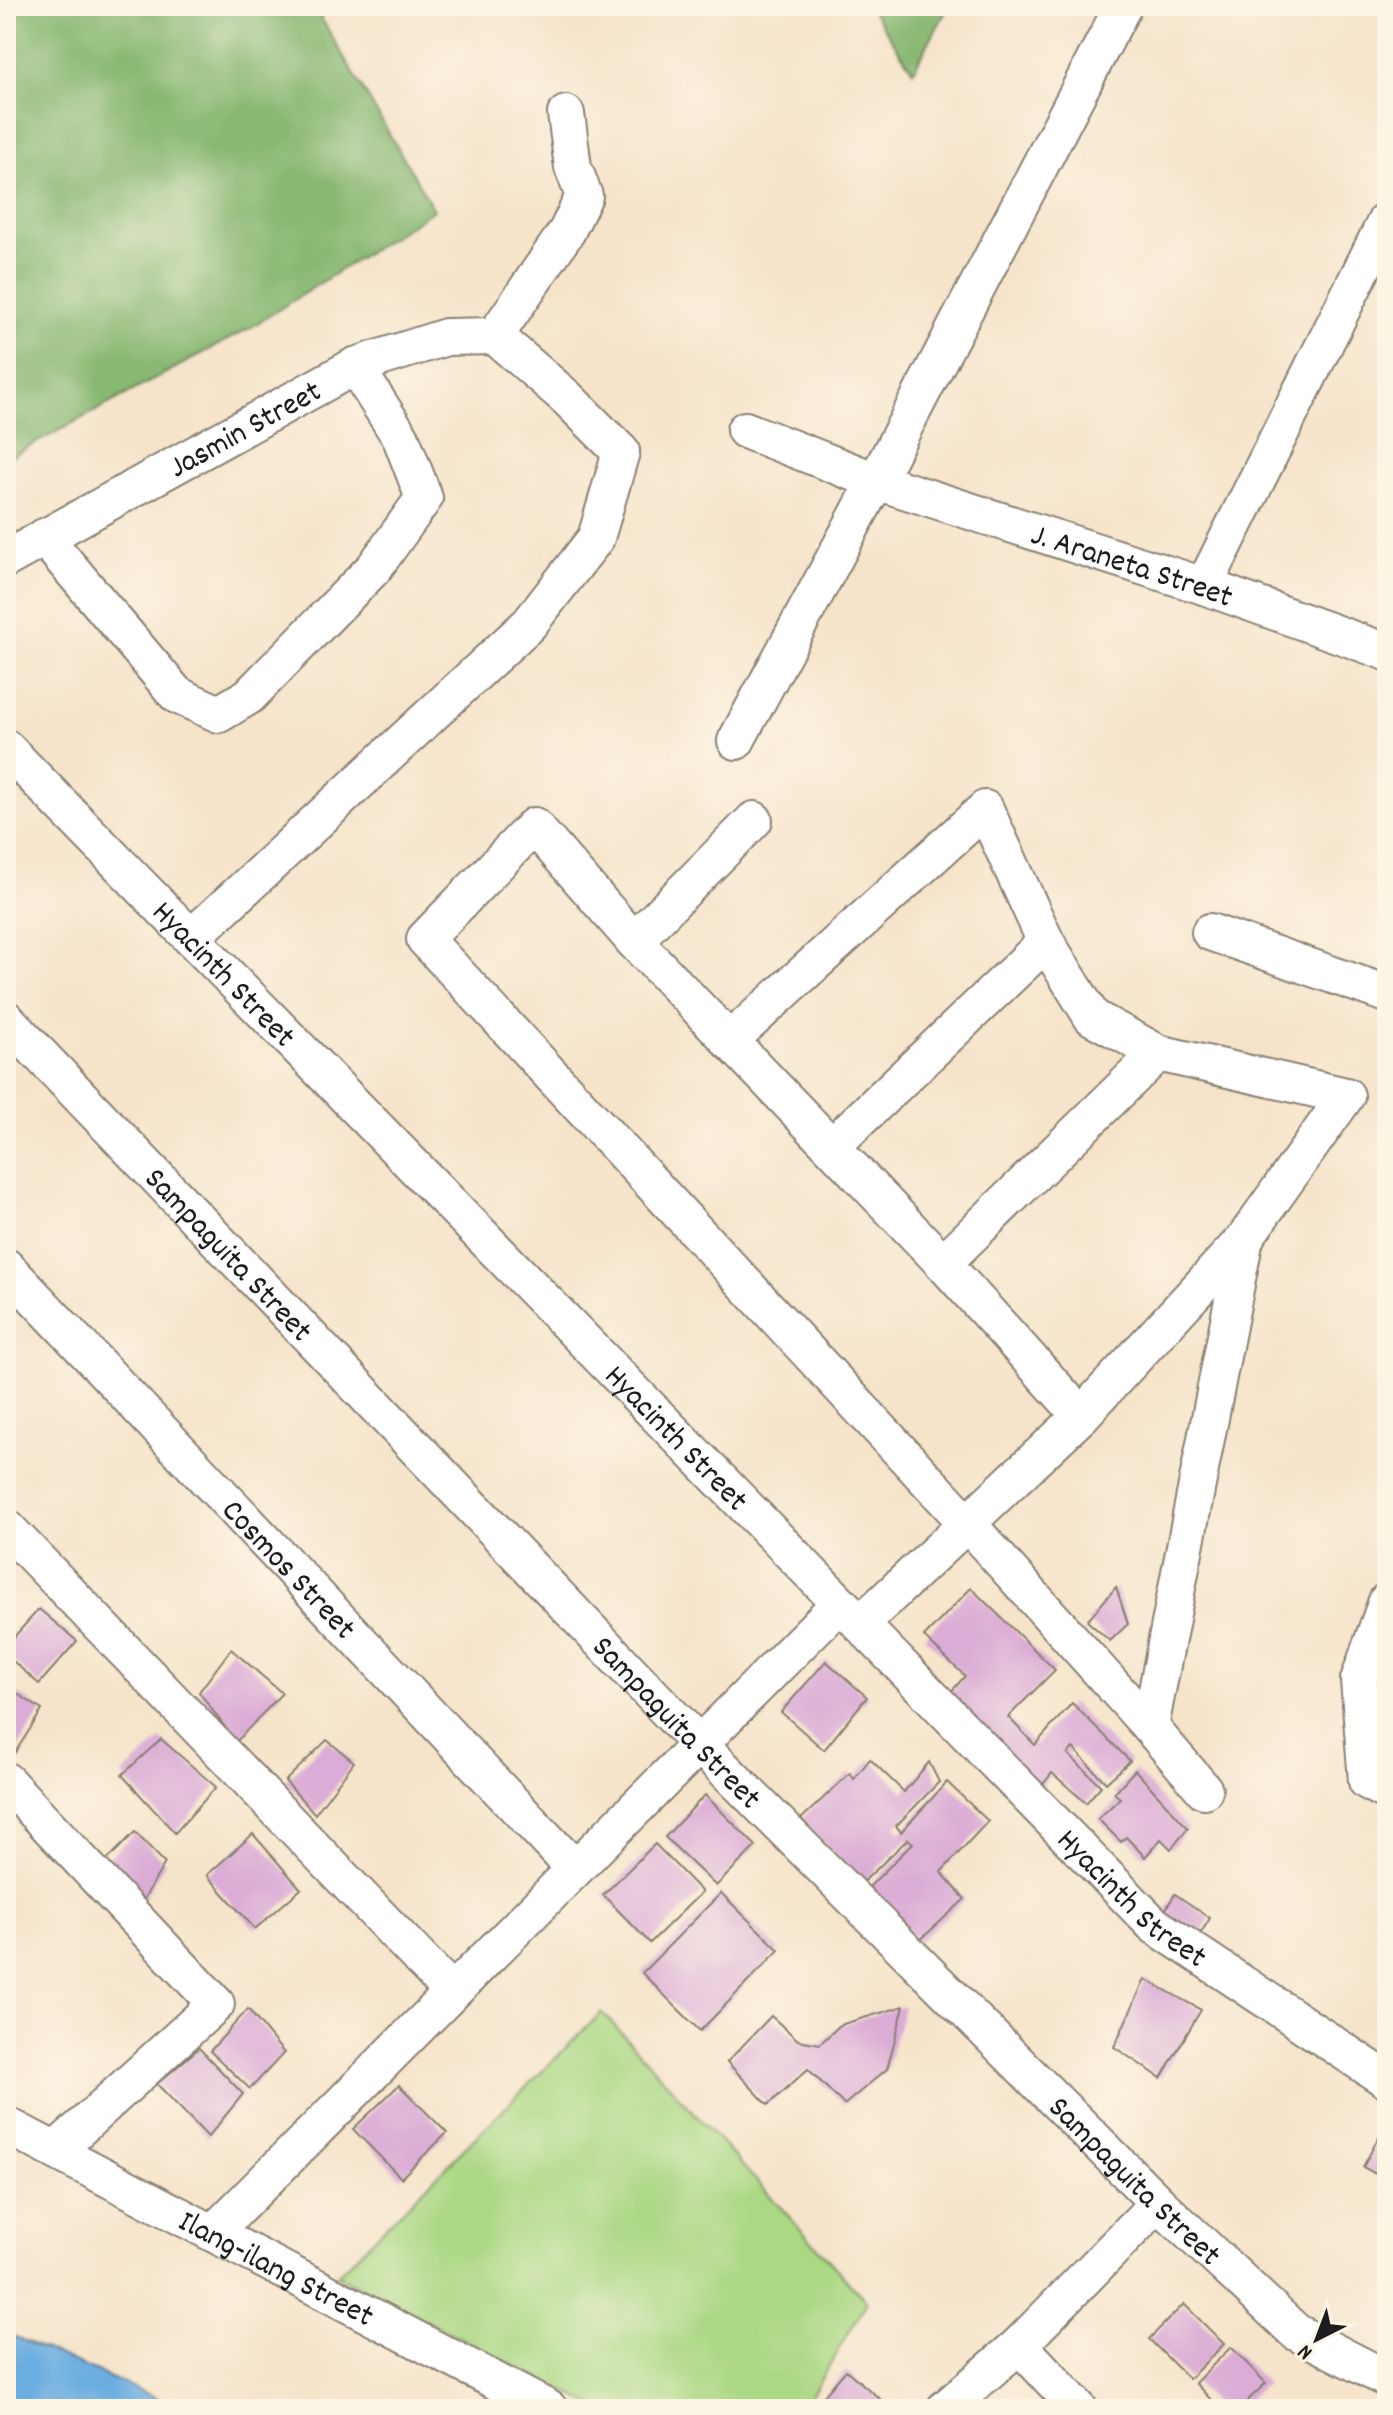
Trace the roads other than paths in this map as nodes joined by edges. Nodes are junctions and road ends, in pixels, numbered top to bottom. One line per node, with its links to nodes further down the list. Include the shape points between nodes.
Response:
1 (1123, 6): 7 (street)
2 (566, 114): 4 (street, via 573,167 584,196 567,231)
3 (1387, 219): 10 (street)
4 (495, 336): 5 (street, Jasmin Street, via 446,337); 16 (street, via 621,452 596,538 529,624)
5 (355, 366): 8 (street, Jasmin Street); 8 (street, via 401,438 424,498 374,568 249,696 219,714 177,695)
6 (745, 430): 7 (street, J. Araneta Street)
7 (876, 481): 10 (street, J. Araneta Street); 12 (street)
8 (44, 537): 9 (street, Jasmin Street)
9 (6, 559)
10 (1204, 586): 11 (street, J. Araneta Street)
11 (1387, 652)
12 (736, 741)
13 (6, 748): 16 (street, Hyacinth Street)
14 (754, 820): 17 (street)
15 (1210, 932): 19 (street)
16 (191, 938): 31 (street, Hyacinth Street)
17 (634, 941): 21 (street); 28 (street, via 534,826 425,939)
18 (1046, 942): 21 (street, via 985,809); 22 (street, via 1092,1017); 23 (street)
19 (1387, 994)
20 (6, 1019): 33 (street, Sampaguita Street)
21 (729, 1041): 23 (street)
22 (1158, 1053): 24 (street, via 1346,1096); 25 (street)
23 (832, 1146): 25 (street)
24 (1245, 1238): 27 (street); 32 (street)
25 (943, 1263): 27 (street)
26 (6, 1267): 37 (street, Cosmos Street)
27 (1081, 1416): 28 (street)
28 (967, 1523): 31 (street); 32 (street)
29 (6, 1527): 38 (street)
30 (1387, 1601): 36 (street, via 1359,1680 1367,1781)
31 (850, 1613): 33 (street); 39 (street, Hyacinth Street, via 1154,1925)
32 (1150, 1727): 35 (street)
33 (699, 1744): 37 (street); 42 (street, Sampaguita Street)
34 (6, 1781): 41 (street, via 216,2004)
35 (1204, 1790)
36 (1387, 1792)
37 (575, 1869): 38 (street)
38 (452, 1992): 43 (street)
39 (1387, 2080)
40 (6, 2125): 41 (street, Ilang-ilang Street)
41 (56, 2150): 43 (street, Ilang-ilang Street)
42 (1158, 2203): 44 (street); 45 (street, Sampaguita Street, via 1296,2332)
43 (213, 2233): 46 (street, Ilang-ilang Street)
44 (1019, 2345): 47 (street); 48 (street)
45 (1387, 2379)
46 (549, 2409)
47 (945, 2409)
48 (1079, 2409)

